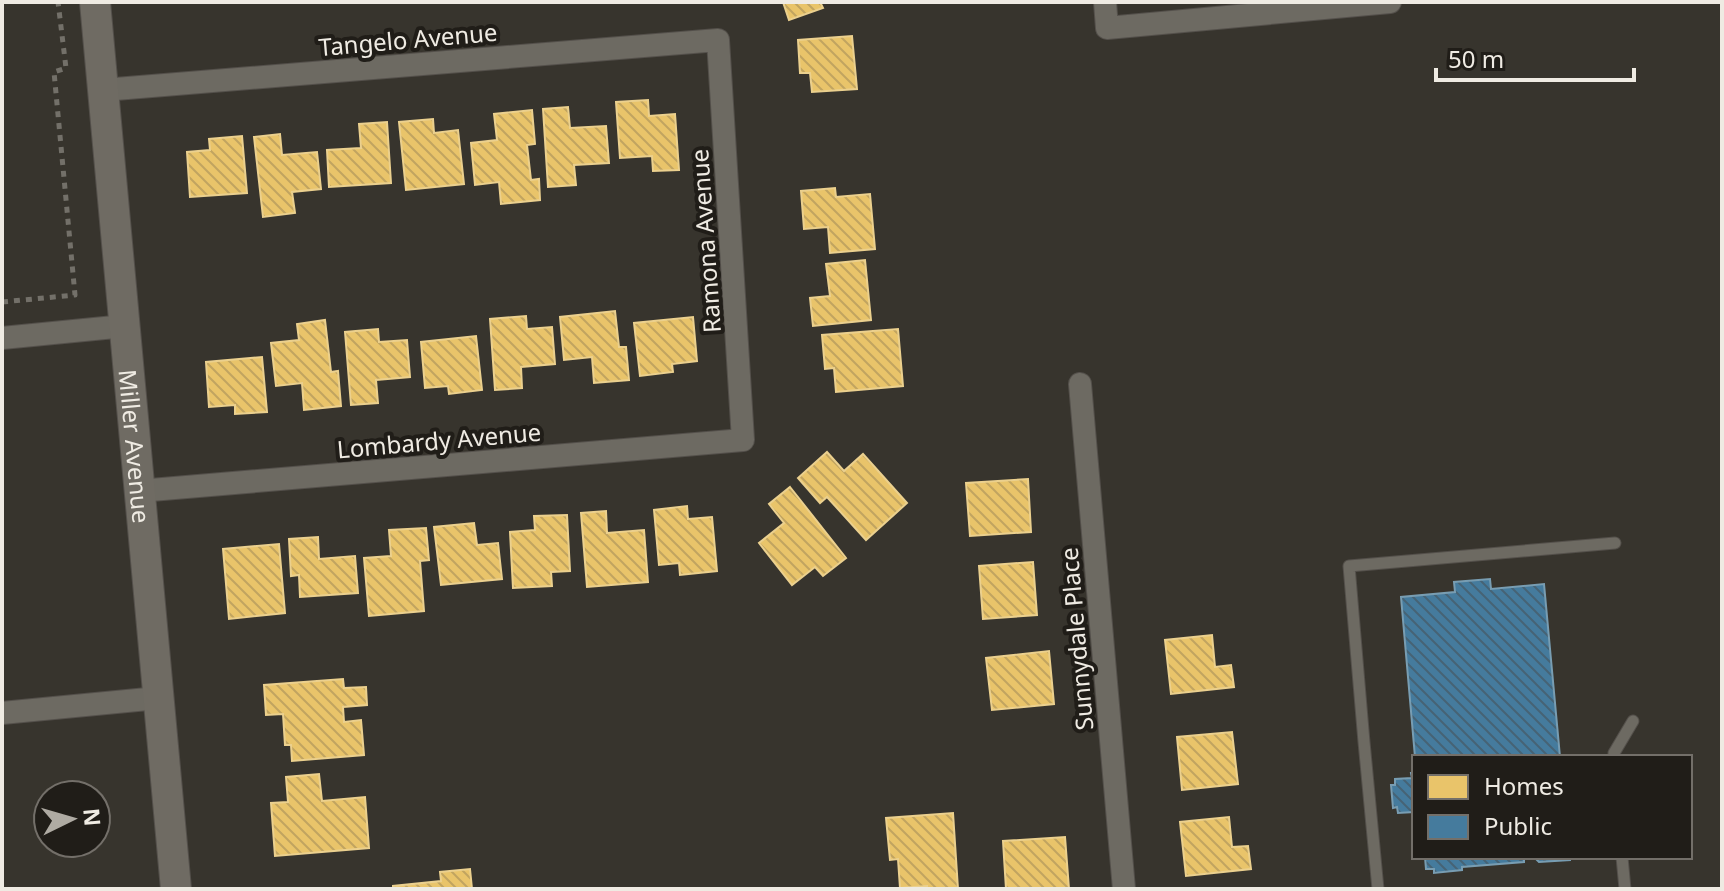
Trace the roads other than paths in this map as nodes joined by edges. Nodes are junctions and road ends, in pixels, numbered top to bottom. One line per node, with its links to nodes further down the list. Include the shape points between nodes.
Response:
1 (95, 2): 5 (street, Miller Avenue)
2 (1105, 2): 3 (street, via 1107,28)
3 (1390, 2)
4 (718, 40): 5 (street, Tangelo Avenue); 9 (street, Ramona Avenue)
5 (103, 90): 6 (street, Miller Avenue)
6 (125, 326): 7 (street); 10 (street, Miller Avenue)
7 (2, 338)
8 (1080, 384): 18 (street, Sunnydale Place)
9 (743, 440): 10 (street, Lombardy Avenue)
10 (139, 491): 12 (street, Miller Avenue)
11 (1615, 543): 19 (lane, via 1349,566)
12 (158, 698): 13 (street); 17 (street, Miller Avenue)
13 (2, 713)
14 (1633, 721): 15 (lane)
15 (1614, 755)
16 (1622, 859): 20 (lane)
17 (176, 889)
18 (1124, 889)
19 (1378, 889)
20 (1625, 889)

